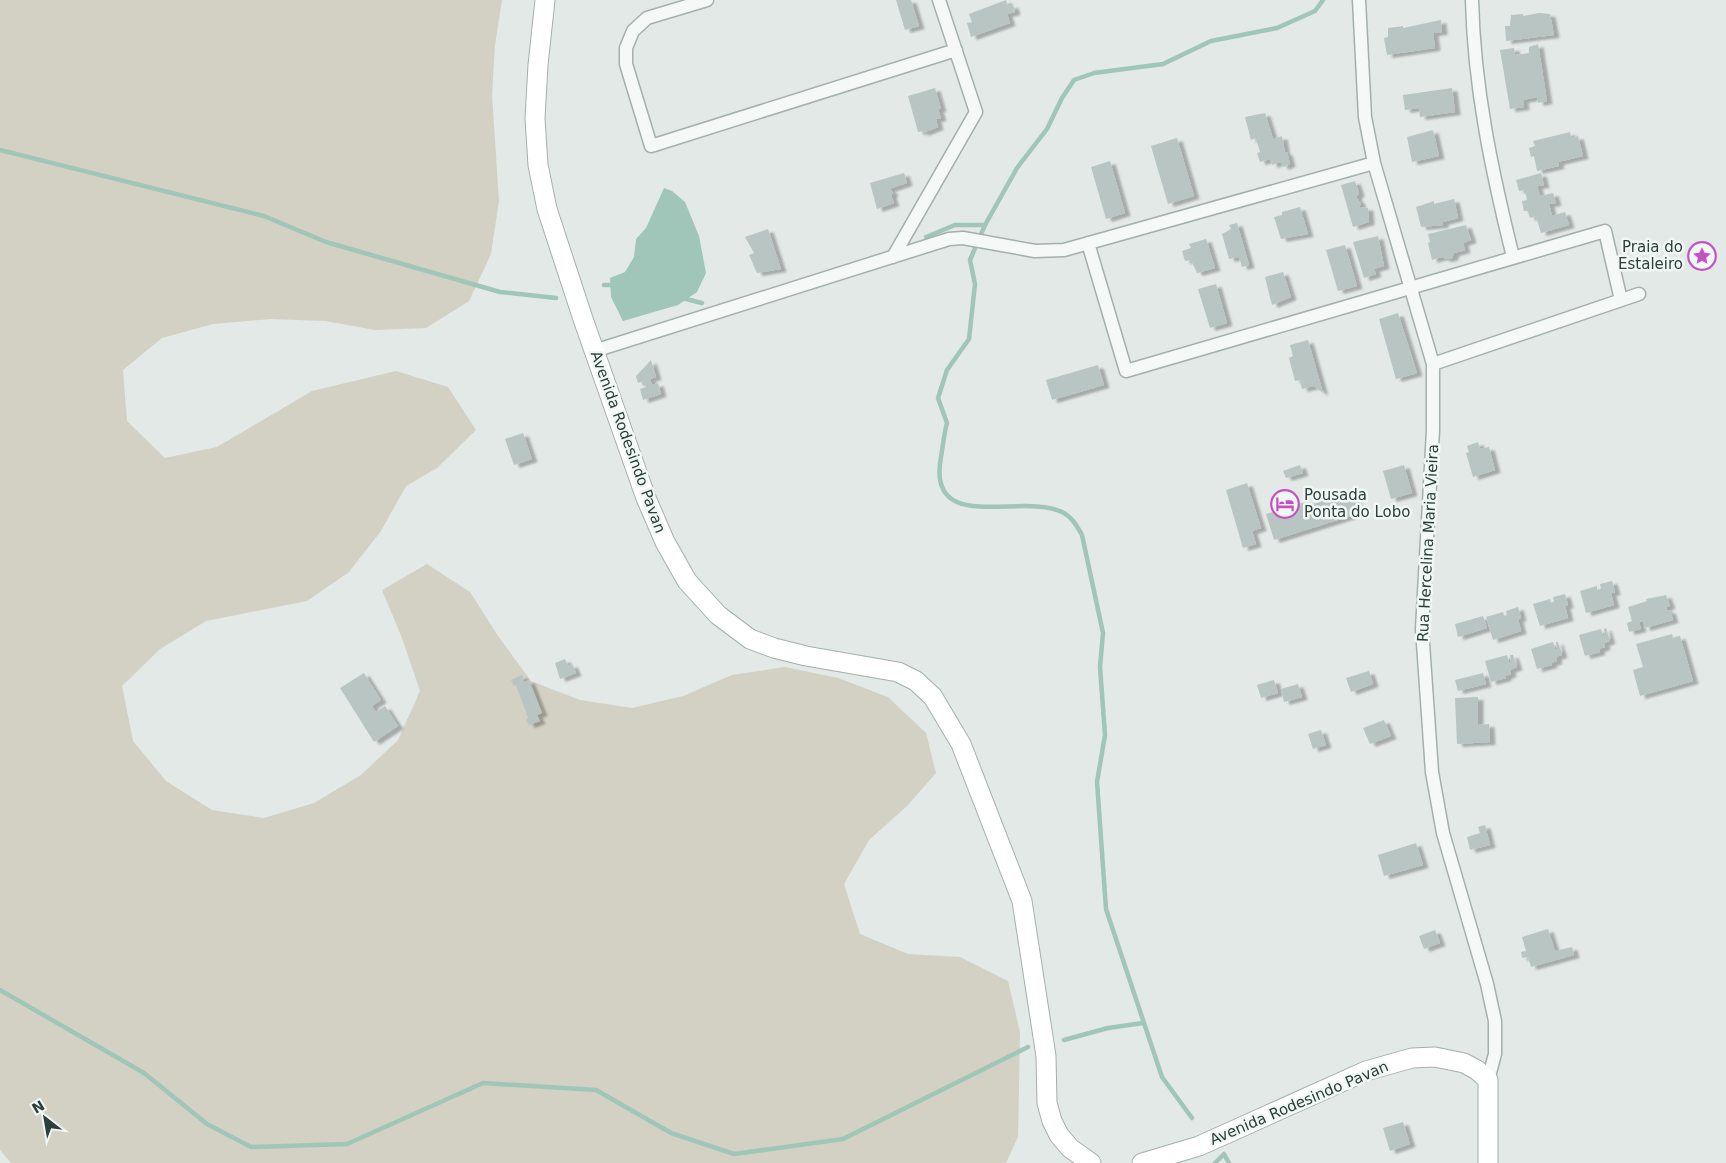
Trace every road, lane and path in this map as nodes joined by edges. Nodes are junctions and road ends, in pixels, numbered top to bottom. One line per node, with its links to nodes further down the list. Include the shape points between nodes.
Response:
1 (545, 0): 14 (main road, Avenida Rodesindo Pavan, via 535,118 538,165 547,210)
2 (707, 0): 6 (street, via 647,18 633,31 626,48 626,64 651,146)
3 (939, 0): 6 (street)
4 (1359, 0): 7 (street, Rua Hercelina Maria Vieira, via 1365,118)
5 (1472, 0): 10 (street, via 1484,130)
6 (956, 50): 9 (street, via 976,112)
7 (1374, 163): 8 (street); 11 (street, Rua Hercelina Maria Vieira)
8 (1088, 243): 9 (street, via 1064,250 1035,251 963,238 949,239); 11 (street, via 1126,371)
9 (893, 257): 14 (street, via 648,332)
10 (1513, 257): 11 (street); 13 (street, via 1605,230)
11 (1410, 287): 15 (street, Rua Hercelina Maria Vieira)
12 (1639, 294): 13 (street)
13 (1621, 300): 15 (street)
14 (596, 355): 17 (main road, Avenida Rodesindo Pavan, via 646,498 665,542 687,581 718,615 750,638 774,648 898,672 916,681 933,697 961,744 1022,901 1046,1056 1047,1103 1059,1135)
15 (1433, 364): 16 (street, Rua Hercelina Maria Vieira, via 1433,430 1422,629 1431,762 1443,832 1495,1021 1495,1054)
16 (1488, 1080): 18 (main road, Avenida Rodesindo Pavan, via 1464,1063 1435,1057 1412,1058 1366,1071 1199,1146); 19 (main road)
17 (1087, 1163)
18 (1142, 1163)
19 (1488, 1163)

